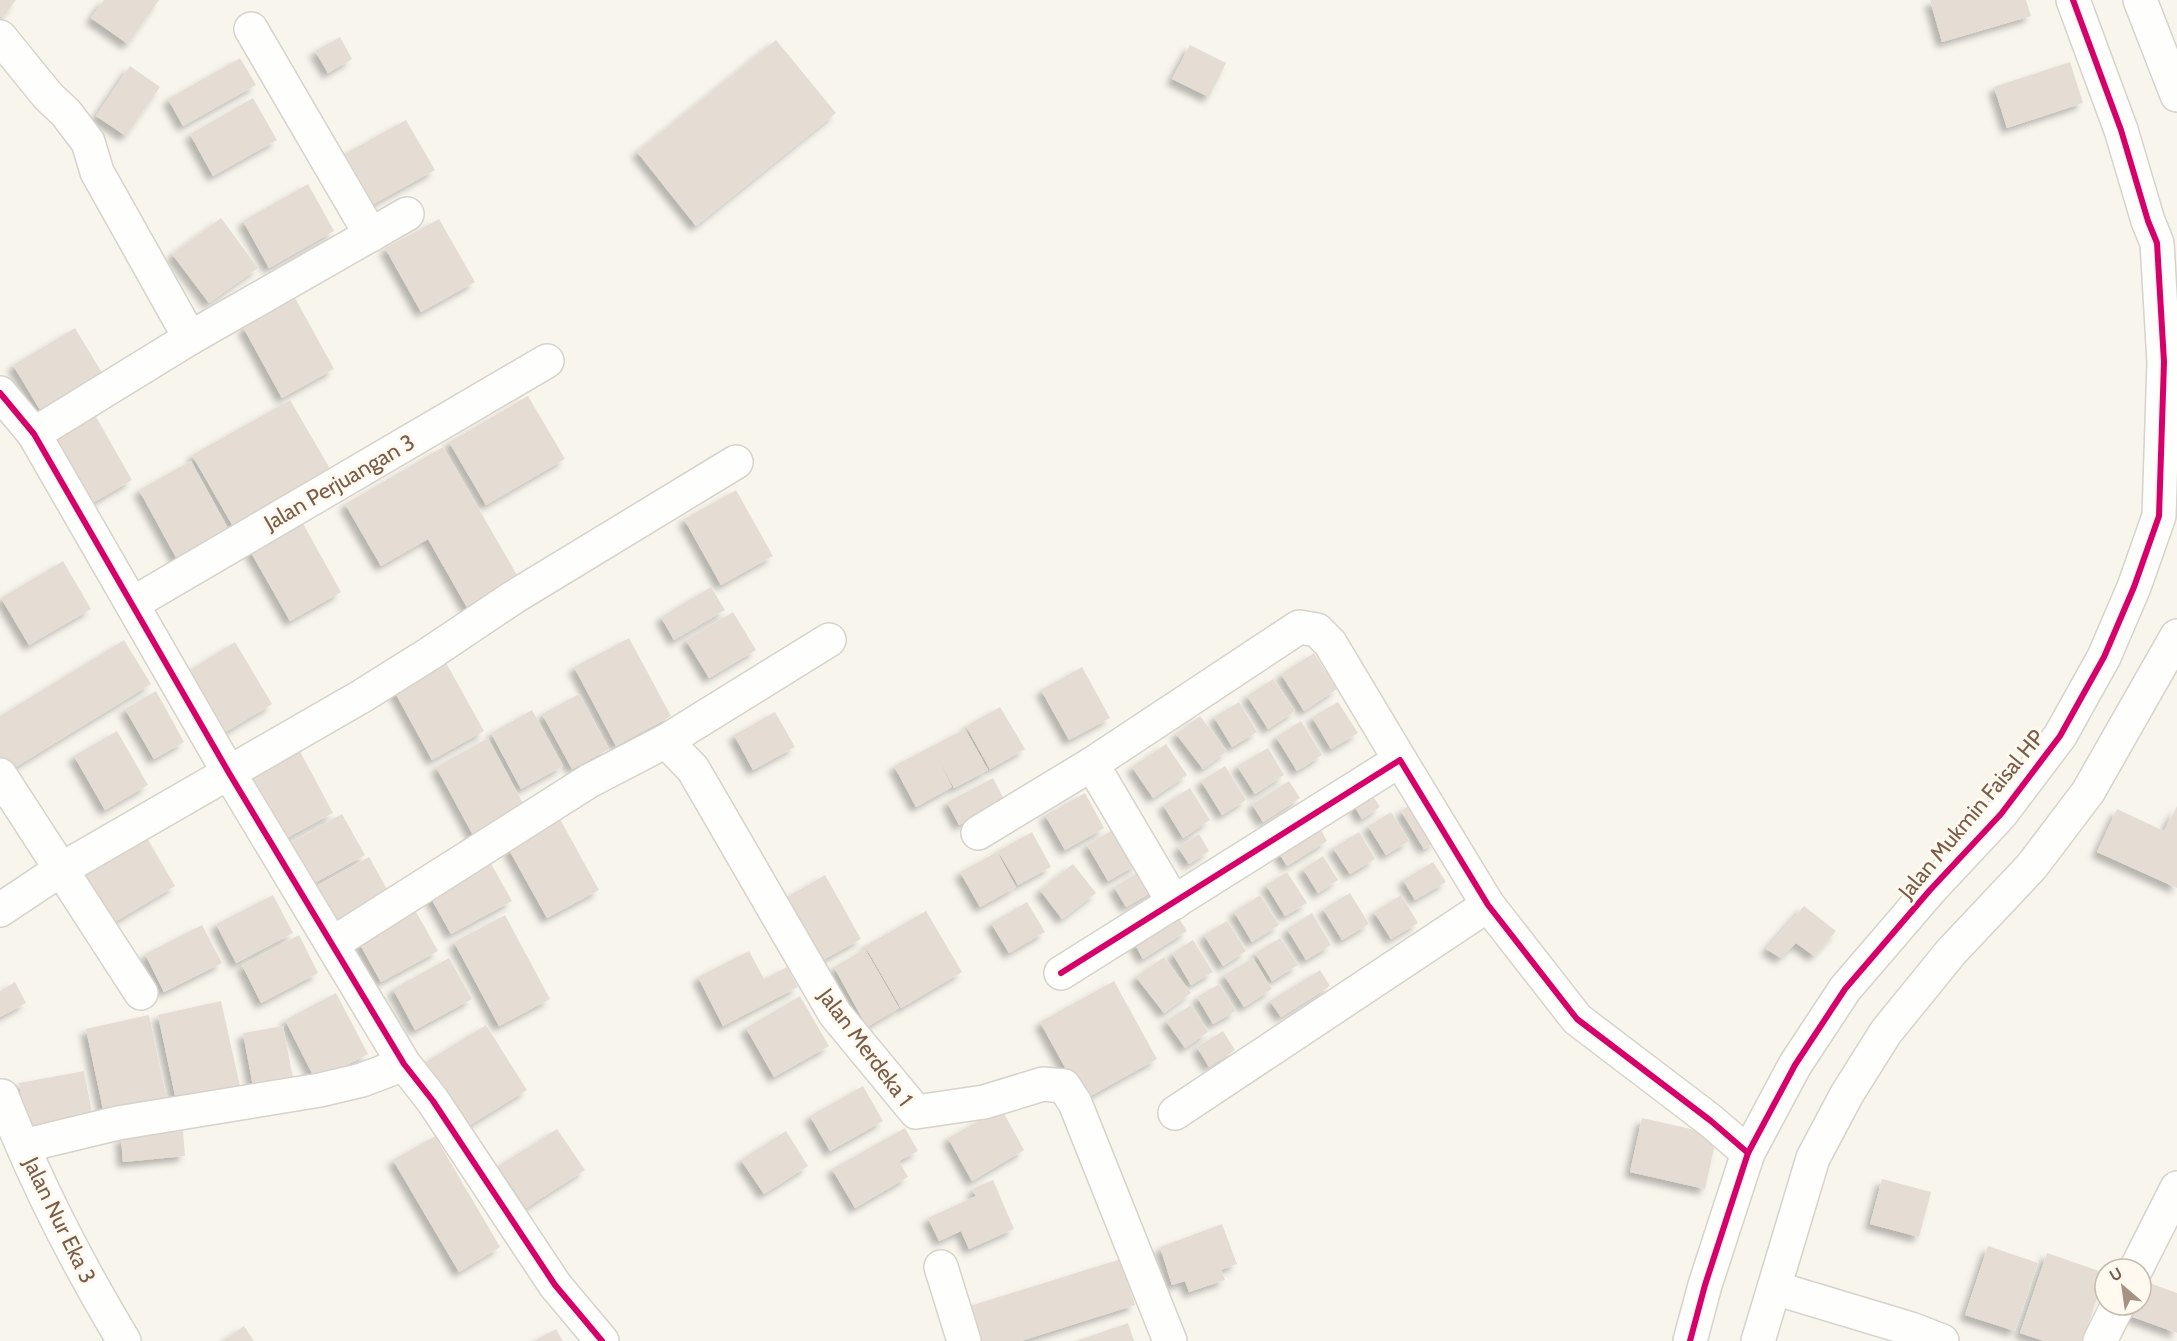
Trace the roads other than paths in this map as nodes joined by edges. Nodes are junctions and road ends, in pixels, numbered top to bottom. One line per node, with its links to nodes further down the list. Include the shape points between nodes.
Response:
1 (2073, 0): 8 (street, Jalan Mukmin Faisal HP, via 2121,130 2148,221)
2 (2140, 0): 5 (street)
3 (251, 29): 7 (street)
4 (0, 37): 9 (street, via 88,142 97,172)
5 (2177, 95)
6 (407, 214): 7 (street)
7 (371, 235): 9 (street)
8 (2167, 239): 34 (street, Jalan Mukmin Faisal HP, via 2159,516 2104,657 2060,736 2001,814 1845,989 1795,1065)
9 (190, 338): 12 (street)
10 (546, 361): 14 (street, Jalan Perjuangan 3)
11 (0, 393): 12 (street)
12 (33, 434): 14 (street)
13 (736, 462): 20 (street, via 514,597 362,696)
14 (132, 604): 20 (street)
15 (2177, 636): 38 (street, via 2088,792 2032,866 1951,952 1893,1023 1847,1094 1814,1158)
16 (829, 640): 17 (street)
17 (666, 741): 27 (street, via 589,781); 43 (street, Jalan Merdeka 1, via 693,769 835,1014 916,1112 984,1102 1043,1084 1064,1086 1079,1113)
18 (1400, 760): 19 (street, via 1330,643 1317,630 1299,627); 24 (street); 25 (street)
19 (1092, 764): 22 (street); 24 (street)
20 (229, 773): 23 (street); 27 (street)
21 (0, 775): 23 (street)
22 (978, 833)
23 (60, 870): 26 (street); 29 (street)
24 (1174, 903): 28 (street)
25 (1488, 905): 32 (street); 34 (street, via 1577,1018)
26 (0, 910)
27 (332, 944): 30 (street)
28 (1061, 973)
29 (141, 993)
30 (404, 1064): 33 (street, via 320,1090 118,1124); 41 (street, via 433,1101 555,1285)
31 (2, 1096): 33 (street, Jalan Nur Eka 3)
32 (1175, 1113)
33 (23, 1146): 40 (street, Jalan Nur Eka 3, via 65,1234)
34 (1749, 1153): 44 (street, Jalan Mukmin Faisal HP)
35 (2177, 1188): 36 (street)
36 (2142, 1257)
37 (941, 1267): 42 (street)
38 (1775, 1288): 45 (street); 46 (street)
39 (2112, 1317): 47 (street)
40 (124, 1341)
41 (602, 1341)
42 (964, 1341)
43 (1170, 1341)
44 (1690, 1341)
45 (1758, 1341)
46 (1942, 1341)
47 (2100, 1341)

